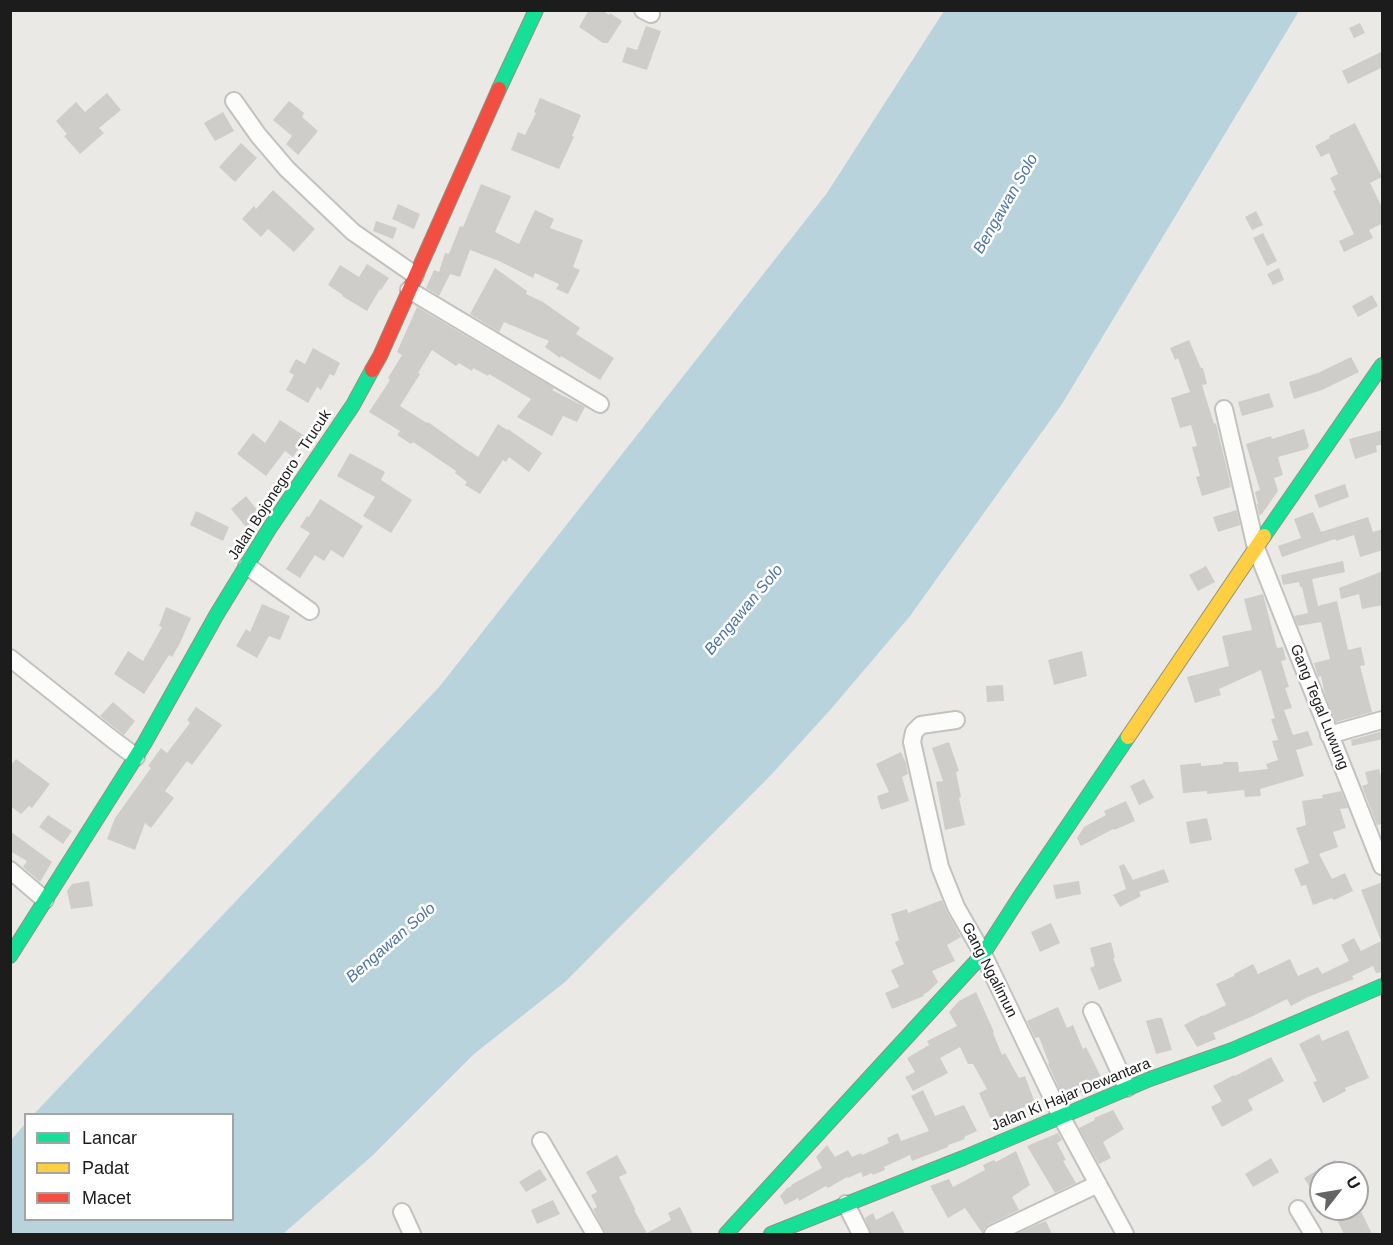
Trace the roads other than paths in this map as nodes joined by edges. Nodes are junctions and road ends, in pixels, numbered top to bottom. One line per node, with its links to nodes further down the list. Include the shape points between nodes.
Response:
1 (536, 10): 3 (street, Jalan Bojonegoro - Trucuk)
2 (234, 101): 3 (street, via 287,169)
3 (412, 283): 5 (street); 8 (street, Jalan Bojonegoro - Trucuk, via 353,405)
4 (1383, 365): 7 (street)
5 (600, 404)
6 (1224, 409): 7 (street, Gang Tegal Luwung)
7 (1256, 548): 13 (street, Gang Tegal Luwung); 18 (street)
8 (247, 567): 9 (street); 14 (street, Jalan Bojonegoro - Trucuk)
9 (310, 611)
10 (10, 658): 14 (street)
11 (956, 720): 18 (street, Gang Ngalimun, via 921,725 912,742 939,867)
12 (1383, 720): 13 (street)
13 (1329, 735): 15 (street, Gang Tegal Luwung)
14 (136, 757): 17 (street, Jalan Bojonegoro - Trucuk)
15 (1383, 866)
16 (10, 870): 17 (street)
17 (45, 900): 19 (street, Jalan Bojonegoro - Trucuk)
18 (983, 954): 23 (street, Gang Ngalimun); 31 (street)
19 (10, 956)
20 (1383, 986): 22 (street, Jalan Ki Hajar Dewantara, via 1232,1050)
21 (1092, 1011): 22 (street)
22 (1127, 1089): 23 (street, Jalan Ki Hajar Dewantara)
23 (1061, 1116): 25 (street, Gang Ngalimun); 26 (street, Jalan Ki Hajar Dewantara)
24 (541, 1141): 30 (street)
25 (1098, 1184): 34 (street); 35 (street, Gang Ngalimun)
26 (846, 1204): 32 (street, Jalan Ki Hajar Dewantara); 33 (street)
27 (1298, 1209): 36 (street)
28 (402, 1212): 29 (street)
29 (412, 1234)
30 (595, 1234)
31 (726, 1234)
32 (771, 1234)
33 (861, 1234)
34 (993, 1234)
35 (1125, 1234)
36 (1313, 1234)

